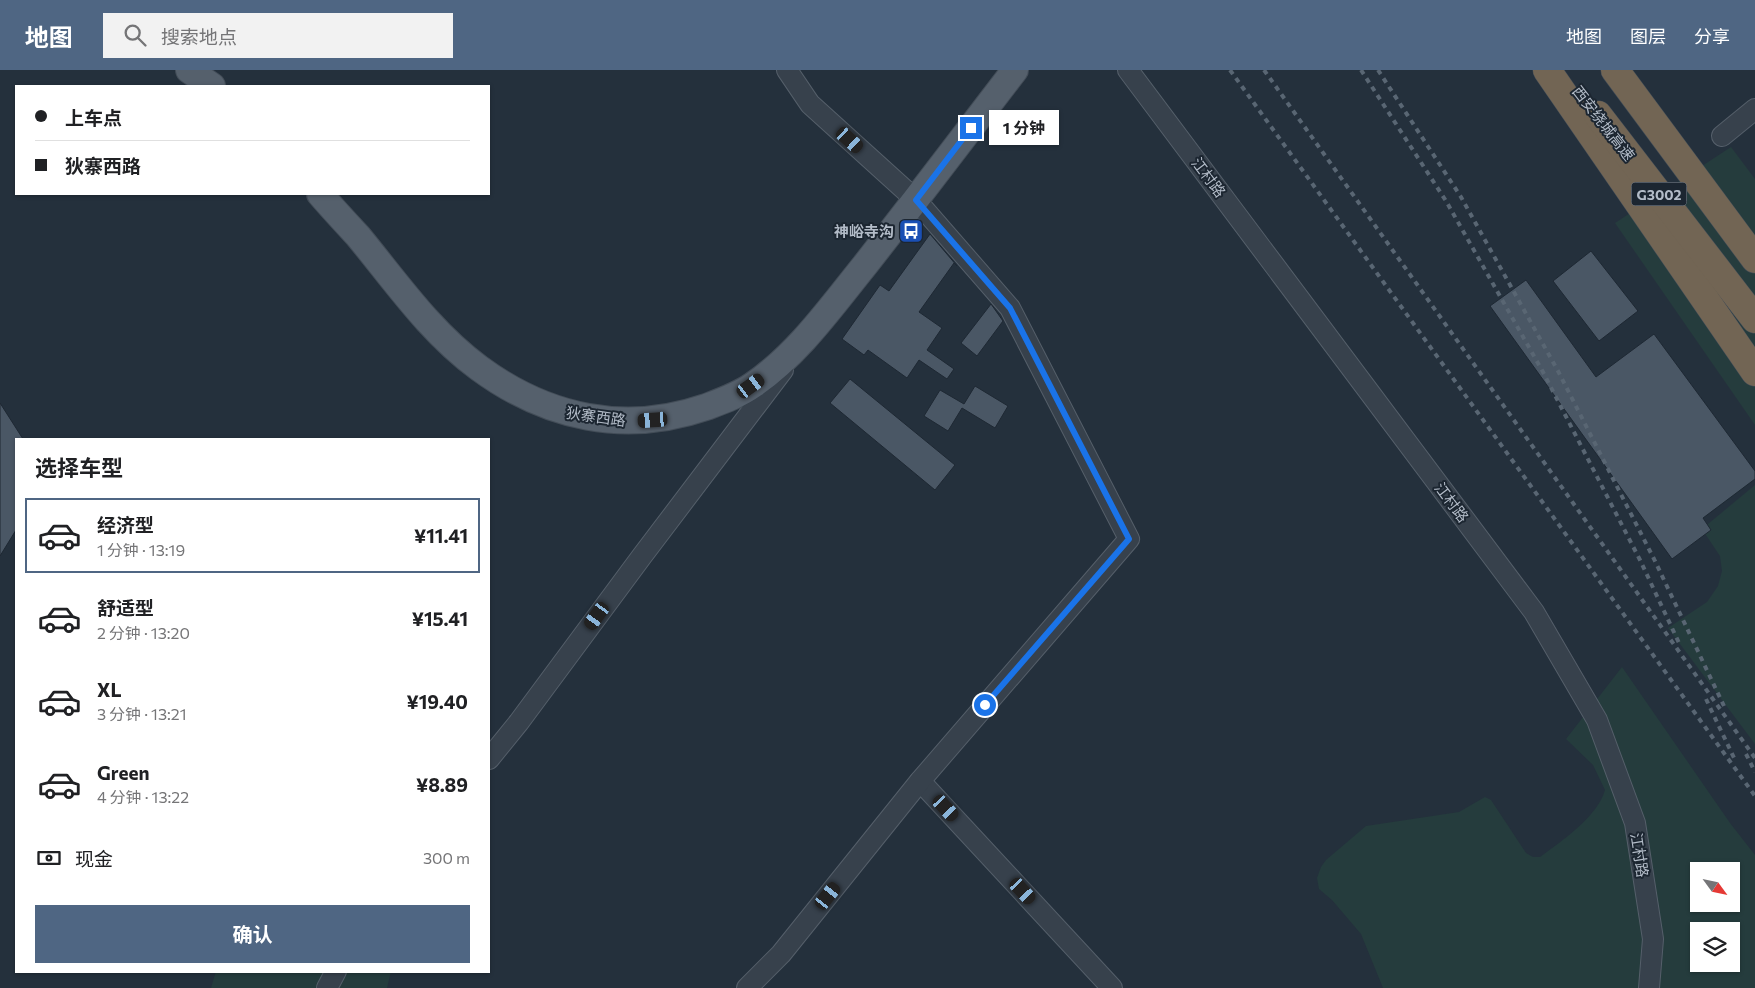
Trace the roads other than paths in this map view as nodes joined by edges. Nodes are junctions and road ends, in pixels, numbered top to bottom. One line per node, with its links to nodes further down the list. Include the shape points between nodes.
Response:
1 (189, 70): 9 (main road)
2 (210, 70): 10 (street)
3 (787, 70): 14 (street, via 810,104)
4 (1015, 70): 14 (main road, 狄寨西路)
5 (1128, 70): 26 (street, 江村路, via 1534,612 1597,720 1635,823 1653,939)
6 (1547, 70): 19 (highway)
7 (1564, 70): 18 (highway, 西安绕城高速 / G3002)
8 (1618, 74): 15 (highway); 16 (highway, G3002)
9 (211, 85)
10 (223, 85)
11 (1755, 109): 12 (street)
12 (1722, 136)
13 (321, 195): 17 (main road, 狄寨西路, via 414,307 455,348 478,368 518,393 563,412 629,421 674,416 716,404 769,373)
14 (916, 200): 17 (main road, 狄寨西路); 21 (street, via 1010,308 1129,539)
15 (1755, 230)
16 (1755, 259)
17 (826, 313): 20 (street)
18 (1755, 319)
19 (1755, 372)
20 (490, 758)
21 (920, 781): 24 (street, via 781,954); 25 (street)
22 (335, 973): 23 (street)
23 (327, 988)
24 (747, 988)
25 (1112, 988)
26 (1649, 988)

